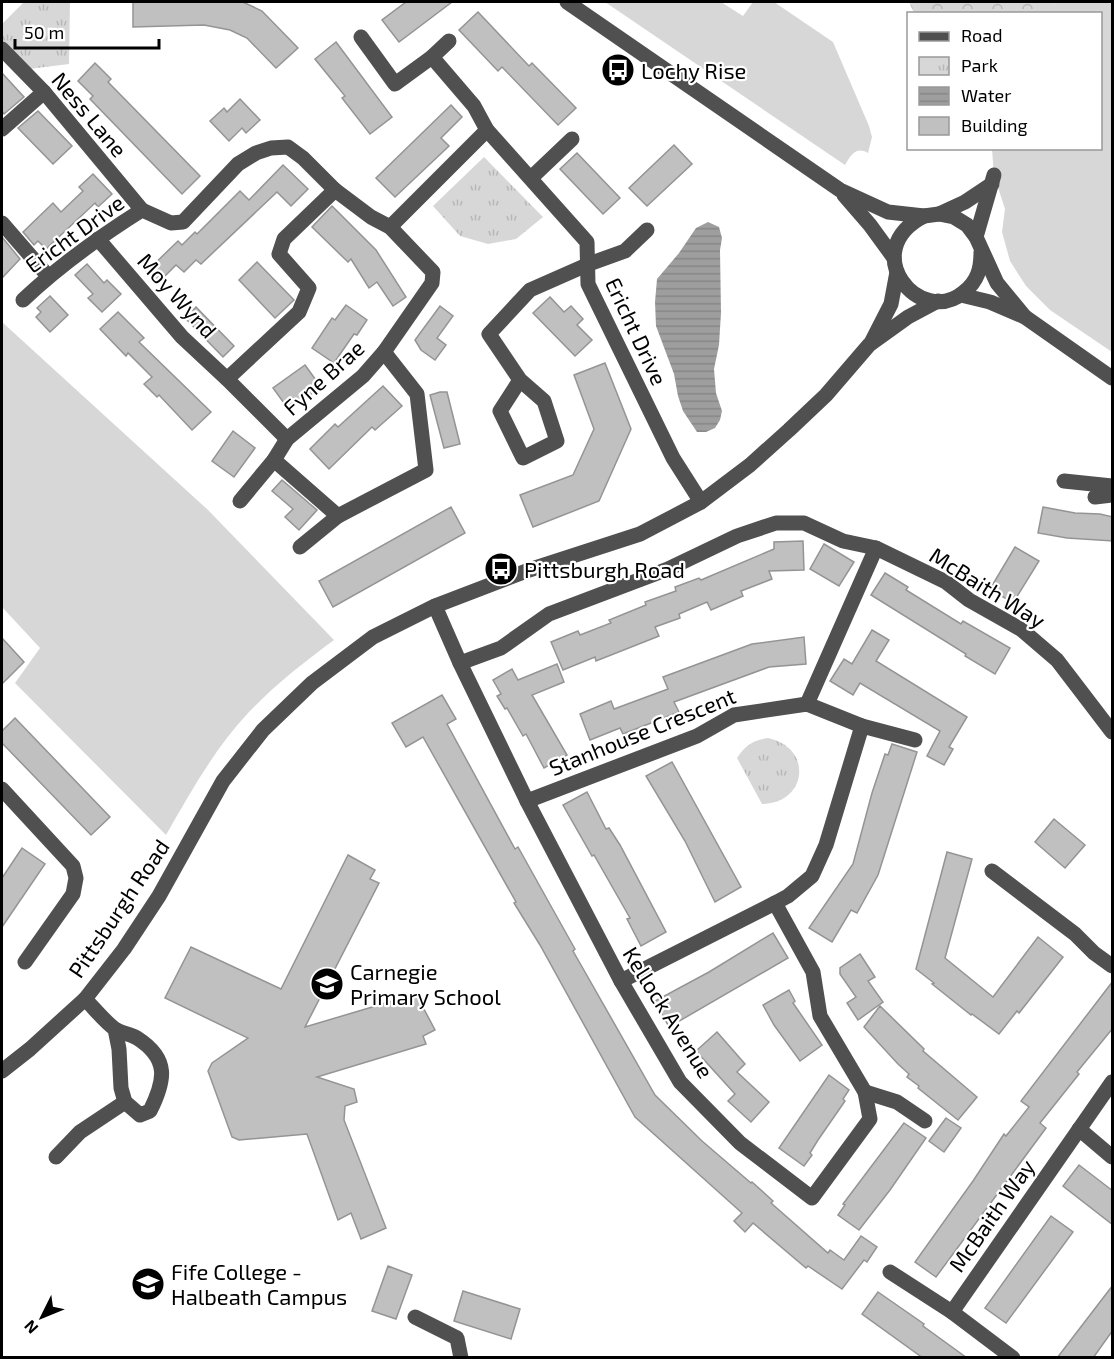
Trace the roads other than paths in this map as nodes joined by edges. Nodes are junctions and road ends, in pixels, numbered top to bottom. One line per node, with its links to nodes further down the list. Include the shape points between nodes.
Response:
1 (567, 2): 12 (street)
2 (361, 37): 5 (street, via 396,84)
3 (449, 41): 5 (street)
4 (2, 49): 6 (street, Ness Lane)
5 (432, 57): 8 (street, Ericht Drive, via 474,106)
6 (44, 92): 7 (street); 13 (street, Ness Lane)
7 (2, 129)
8 (487, 130): 10 (street, Ericht Drive); 16 (street)
9 (572, 139): 10 (street)
10 (531, 178): 20 (street, Ericht Drive, via 587,242)
11 (335, 190): 13 (street, Ericht Drive, via 288,147 272,148 238,164 183,222 171,222); 16 (street, Ericht Drive); 30 (street, via 284,239 279,254 309,288 299,312)
12 (840, 190): 14 (street, via 888,212); 21 (street, via 870,225)
13 (142, 210): 18 (street, Ericht Drive)
14 (932, 215): 19 (street, via 954,217 967,225); 19 (street, via 965,202 993,180); 21 (street, via 912,222 902,232 896,245)
15 (2, 223): 22 (street)
16 (390, 227): 28 (street, Fyne Brae, via 433,272 432,284)
17 (647, 230): 20 (street, via 625,250)
18 (98, 239): 22 (street, Ericht Drive); 30 (street, Moy Wynd, via 182,337)
19 (979, 244): 23 (street, via 978,276); 26 (street, via 997,283)
20 (589, 264): 31 (street, via 530,290 489,334); 39 (street, Ericht Drive, via 588,284 673,458)
21 (895, 265): 25 (street, via 903,284 913,293); 27 (street, via 891,304)
22 (48, 276): 24 (street, Ericht Drive)
23 (961, 295): 25 (street); 26 (street)
24 (23, 300)
25 (938, 301): 27 (street)
26 (1024, 317): 29 (street)
27 (869, 345): 39 (street, Pittsburgh Road, via 789,430)
28 (384, 352): 32 (street, Fyne Brae, via 363,376); 40 (street, via 417,394 426,470)
29 (1113, 378)
30 (227, 379): 32 (street, Moy Wynd)
31 (520, 380): 31 (street, via 544,401 557,441 523,458 500,411)
32 (287, 439): 33 (street, Fyne Brae)
33 (274, 460): 38 (street, Fyne Brae); 40 (street)
34 (1064, 481): 35 (street)
35 (1113, 486)
36 (1113, 495): 37 (street)
37 (1095, 497)
38 (240, 501)
39 (701, 502): 43 (street, Pittsburgh Road, via 640,534)
40 (338, 516): 41 (street)
41 (300, 547)
42 (876, 548): 44 (street, McBaith Way, via 843,541 804,523 776,523 549,614 501,648); 45 (street); 47 (street, McBaith Way, via 946,582 1022,630 1057,660)
43 (435, 606): 44 (street, Kellock Avenue); 56 (street, Pittsburgh Road, via 373,637 312,683 263,730 223,781 159,896)
44 (460, 663): 50 (street, Kellock Avenue)
45 (807, 704): 46 (street); 50 (street, Stanhouse Crescent, via 734,715 697,736)
46 (862, 726): 48 (street); 52 (street, via 826,845 812,876)
47 (1113, 732)
48 (915, 741)
49 (2, 789): 53 (street, via 73,866 76,878 73,894)
50 (527, 801): 55 (street, Kellock Avenue)
51 (992, 871): 54 (street)
52 (775, 903): 55 (street); 60 (street, Kellock Avenue, via 813,972 820,1016)
53 (25, 962)
54 (1113, 966)
55 (621, 981): 60 (street, Kellock Avenue, via 680,1082 740,1143 812,1198 870,1119)
56 (85, 999): 57 (street); 58 (street, Pittsburgh Road)
57 (115, 1029): 61 (street); 61 (street, via 138,1039 157,1057 163,1077 150,1111 140,1115)
58 (2, 1071)
59 (1113, 1082): 63 (street, McBaith Way)
60 (865, 1092): 62 (street, via 897,1102)
61 (124, 1102): 64 (street, via 80,1132)
62 (925, 1121)
63 (1079, 1130): 65 (street); 67 (street, McBaith Way)
64 (56, 1157)
65 (1113, 1157)
66 (890, 1272): 67 (street)
67 (952, 1312): 70 (street)
68 (415, 1317): 69 (street, via 457,1338)
69 (460, 1358)
70 (1013, 1358)

